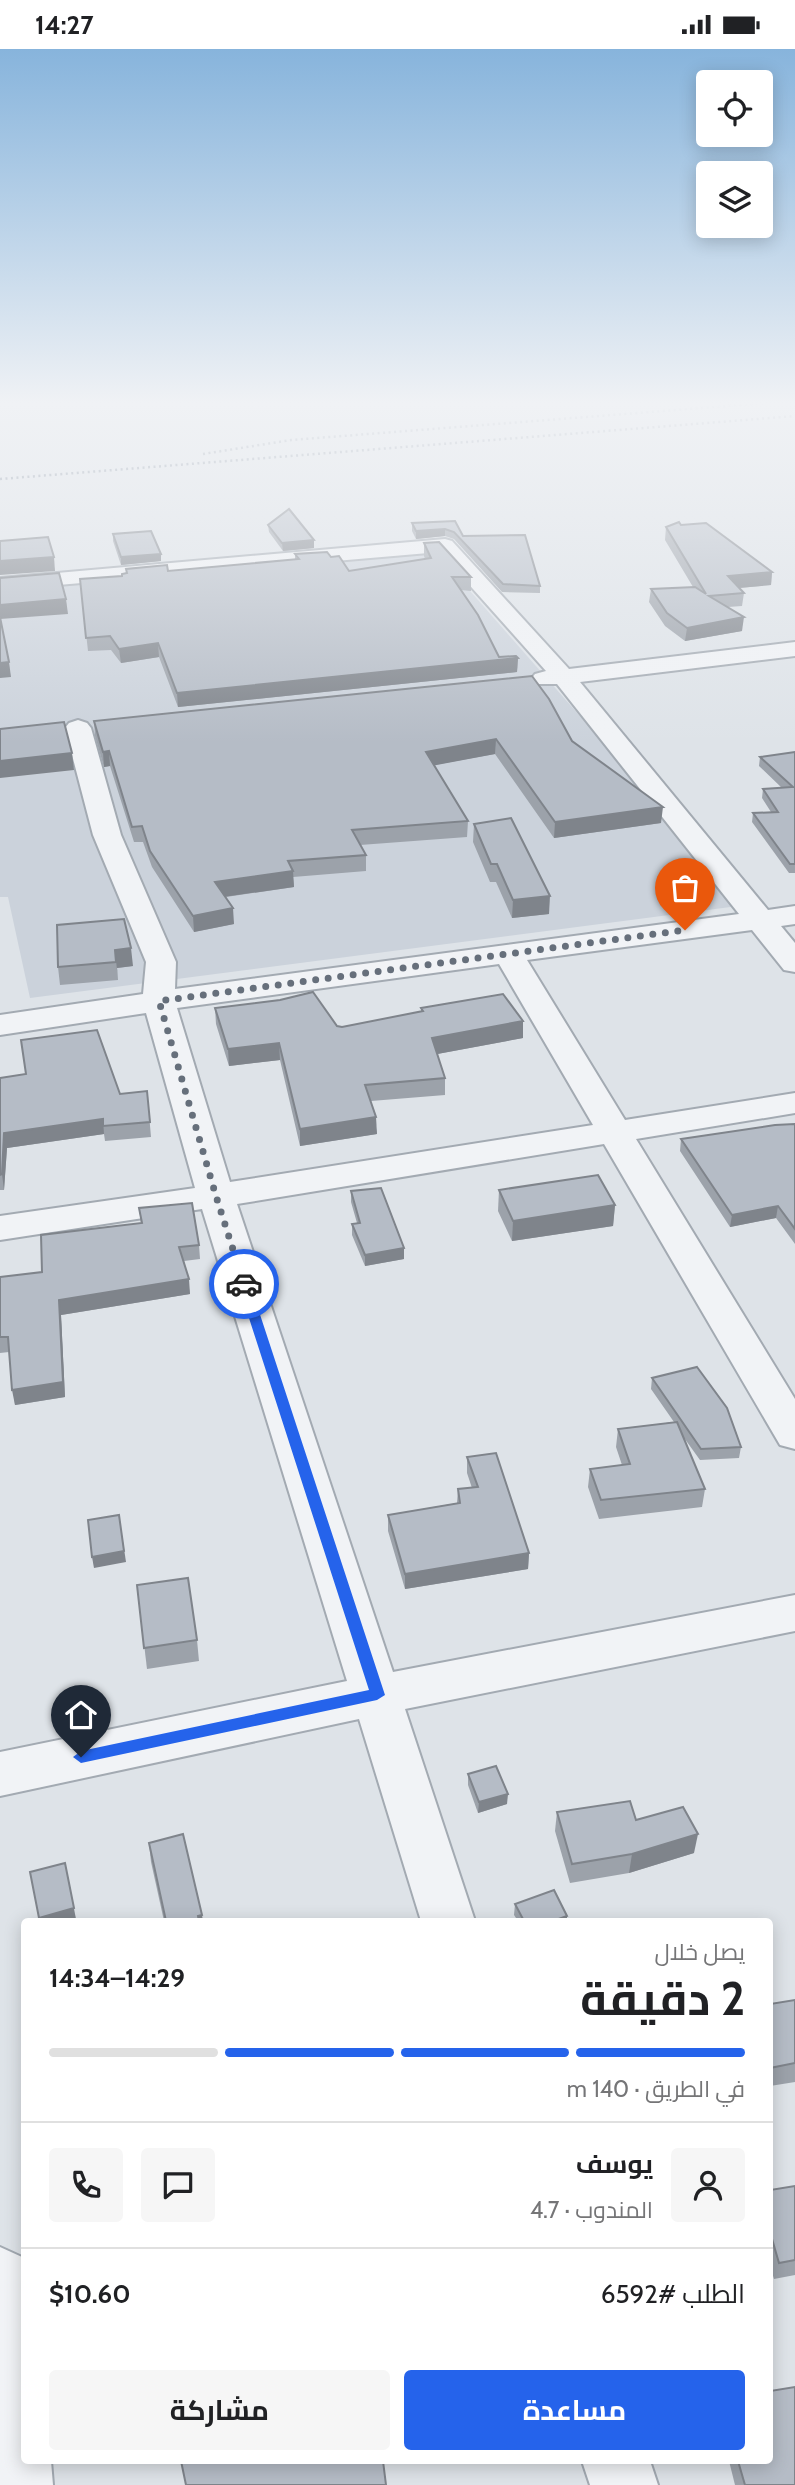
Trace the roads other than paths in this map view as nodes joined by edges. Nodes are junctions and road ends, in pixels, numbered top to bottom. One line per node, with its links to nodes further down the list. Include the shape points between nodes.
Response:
1 (0, 584): 3 (street, via 445,545)
2 (795, 649): 3 (street)
3 (564, 677): 4 (street); 7 (street)
4 (523, 682)
5 (78, 728): 10 (street, via 107,835 161,962)
6 (795, 915): 7 (street)
7 (762, 920): 8 (street); 9 (street)
8 (508, 954): 10 (street); 13 (street)
9 (795, 963)
10 (159, 1001): 11 (street); 14 (street)
11 (0, 1025)
12 (795, 1103): 13 (street)
13 (613, 1132): 14 (street); 16 (street)
14 (216, 1196): 15 (street); 18 (street)
15 (0, 1228)
16 (795, 1434)
17 (795, 1613): 18 (street)
18 (377, 1695): 19 (street); 20 (street)
19 (0, 1774)
20 (447, 1918)
21 (7, 2296): 23 (street)
22 (617, 2464): 24 (street)
23 (19, 2485)
24 (624, 2485)

